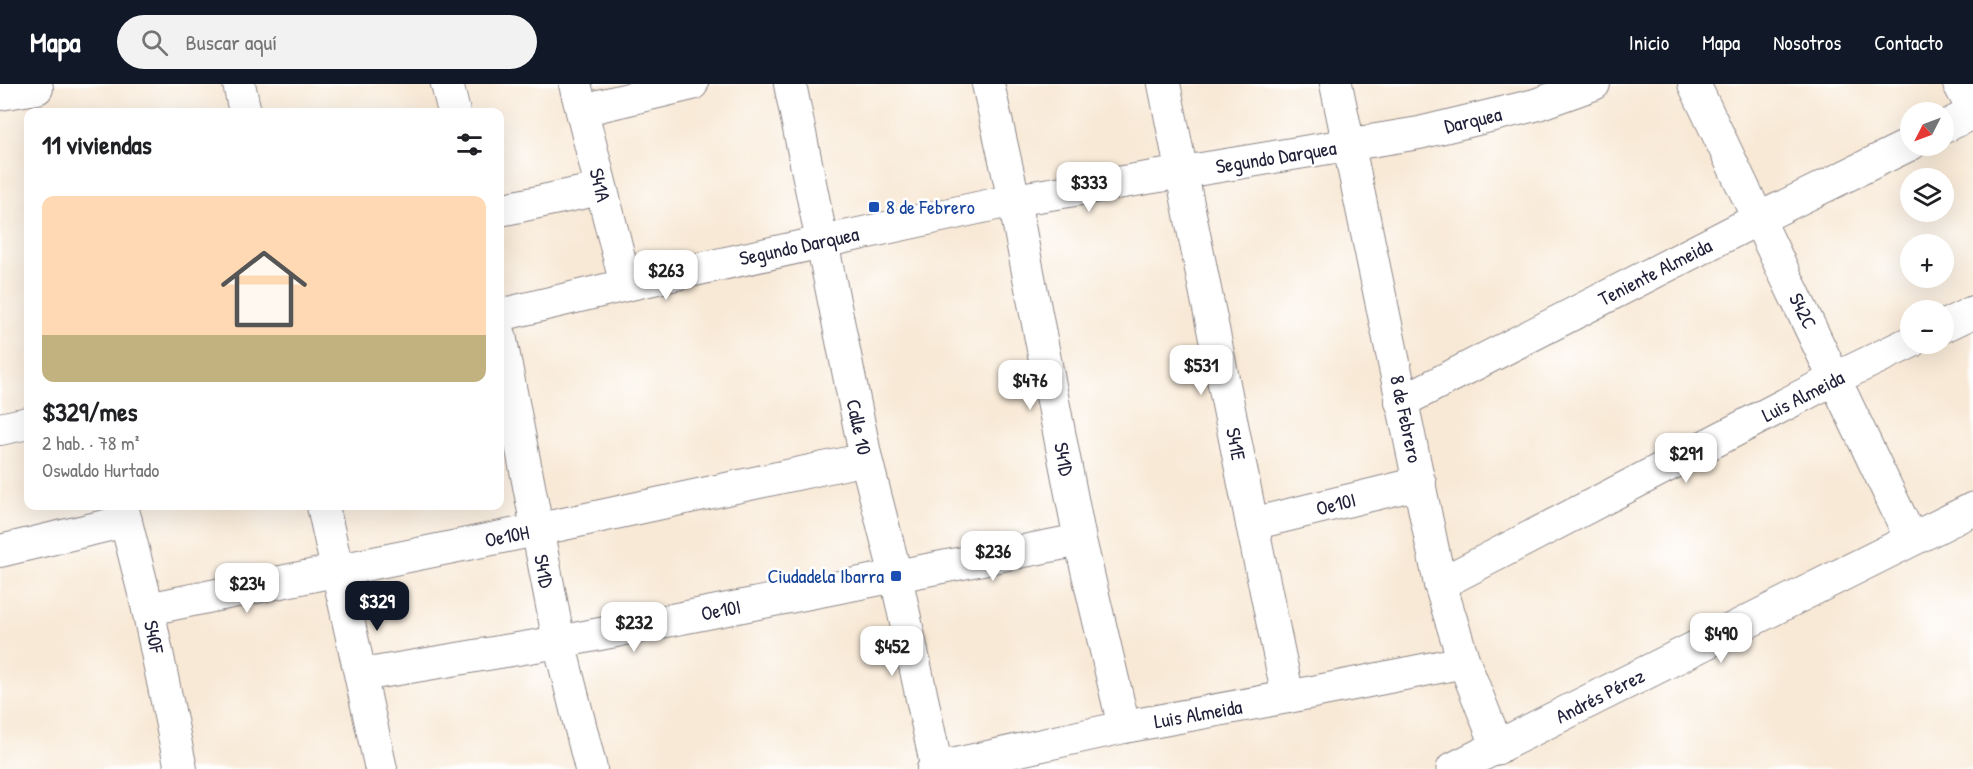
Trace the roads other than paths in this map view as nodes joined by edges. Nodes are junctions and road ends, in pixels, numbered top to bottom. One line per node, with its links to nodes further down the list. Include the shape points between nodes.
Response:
1 (238, 84): 14 (street)
2 (447, 84): 15 (street)
3 (692, 84): 13 (street)
4 (790, 84): 25 (street, Calle 10)
5 (988, 84): 22 (street, S41D)
6 (1164, 84): 20 (street, S41E)
7 (1336, 84): 18 (street, 8 de Febrero)
8 (1594, 84): 18 (street, Darquea, via 1535,105)
9 (1694, 84): 24 (street, S42C)
10 (1959, 84): 16 (street)
11 (0, 94): 12 (street)
12 (39, 95)
13 (579, 97): 21 (street, S41A)
14 (244, 108)
15 (453, 108)
16 (1973, 112): 17 (street)
17 (1954, 122)
18 (1349, 146): 20 (street, Segundo Darquea); 33 (street, 8 de Febrero)
19 (1900, 149): 24 (street, Teniente Almeida)
20 (1182, 172): 22 (street, Segundo Darquea); 41 (street, S41E)
21 (600, 189): 23 (street); 26 (street, S41A)
22 (1014, 200): 25 (street, Segundo Darquea); 44 (street, S41D)
23 (504, 209)
24 (1758, 219): 32 (street, S42C); 33 (street, Teniente Almeida)
25 (822, 241): 26 (street, Segundo Darquea); 36 (street, Calle 10)
26 (626, 285): 28 (street, Segundo Darquea)
27 (1973, 312): 29 (street)
28 (504, 314)
29 (1954, 321)
30 (1900, 347): 32 (street, Luis Almeida)
31 (504, 357): 42 (street, S41D)
32 (1836, 378): 43 (street, S42C); 48 (street, Luis Almeida)
33 (1401, 402): 37 (street, 8 de Febrero)
34 (24, 424): 35 (street)
35 (0, 429)
36 (866, 459): 42 (street, Oe10H); 47 (street, Calle 10)
37 (1420, 483): 41 (street, Oe10I); 48 (street, 8 de Febrero)
38 (1973, 509): 43 (street, Andrés Pérez)
39 (324, 510): 46 (street)
40 (124, 513): 45 (street); 49 (street, S40F)
41 (1252, 524): 53 (street, S41E)
42 (536, 530): 46 (street, Oe10H); 50 (street, S41D)
43 (1911, 539): 55 (street, Andrés Pérez)
44 (1080, 540): 47 (street, Oe10I); 54 (street, S41D)
45 (0, 551)
46 (336, 570): 49 (street, Oe10H); 52 (street)
47 (896, 576): 50 (street, Oe10I); 59 (street, Calle 10)
48 (1440, 584): 51 (street, 8 de Febrero)
49 (148, 609): 56 (street, S40F)
50 (559, 642): 52 (street, Oe10I); 58 (street, S41D)
51 (1464, 662): 53 (street, Luis Almeida); 55 (street, 8 de Febrero)
52 (362, 675): 57 (street)
53 (1288, 697): 54 (street, Luis Almeida)
54 (1124, 727): 59 (street, Luis Almeida)
55 (1498, 748): 60 (street, Andrés Pérez)
56 (181, 769)
57 (381, 769)
58 (591, 769)
59 (936, 769)
60 (1456, 769)

